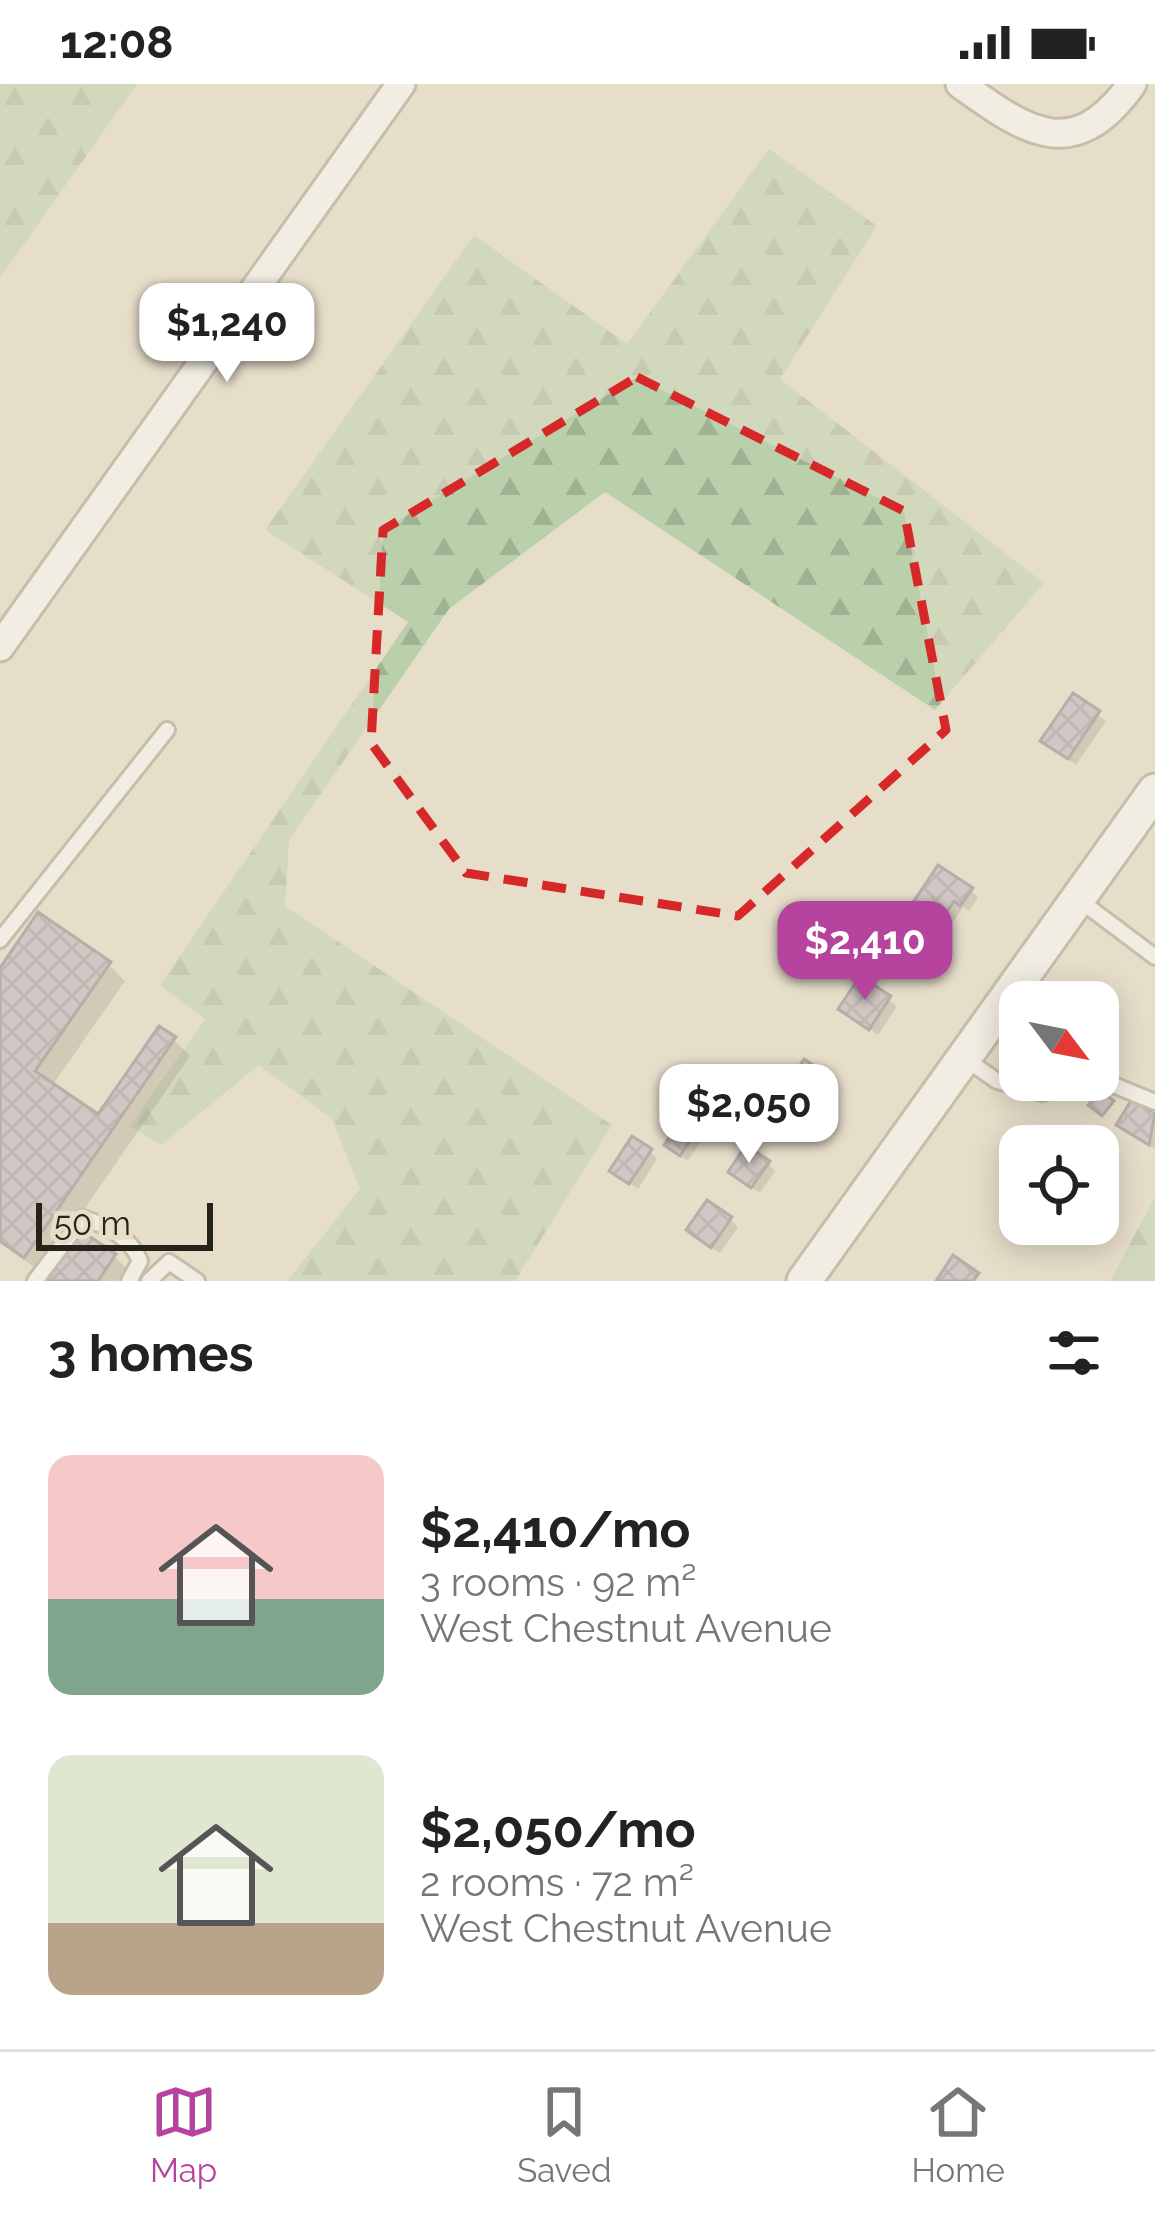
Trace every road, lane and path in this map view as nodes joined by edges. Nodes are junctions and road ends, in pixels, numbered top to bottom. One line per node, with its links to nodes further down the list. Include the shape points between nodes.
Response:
1 (401, 84): 4 (street)
2 (960, 84): 3 (street, via 1043,135 1106,116)
3 (1132, 84)
4 (0, 647)
5 (167, 730): 8 (lane)
6 (1155, 791): 7 (street)
7 (1078, 899): 9 (lane); 10 (street)
8 (0, 940)
9 (1155, 957)
10 (964, 1058): 11 (lane, via 997,1082 1042,1094 1085,1082); 16 (street)
11 (1155, 1102)
12 (35, 1281): 13 (lane, via 83,1218 135,1247 140,1261)
13 (129, 1281)
14 (149, 1281): 15 (lane, via 169,1262)
15 (197, 1281)
16 (804, 1281)

